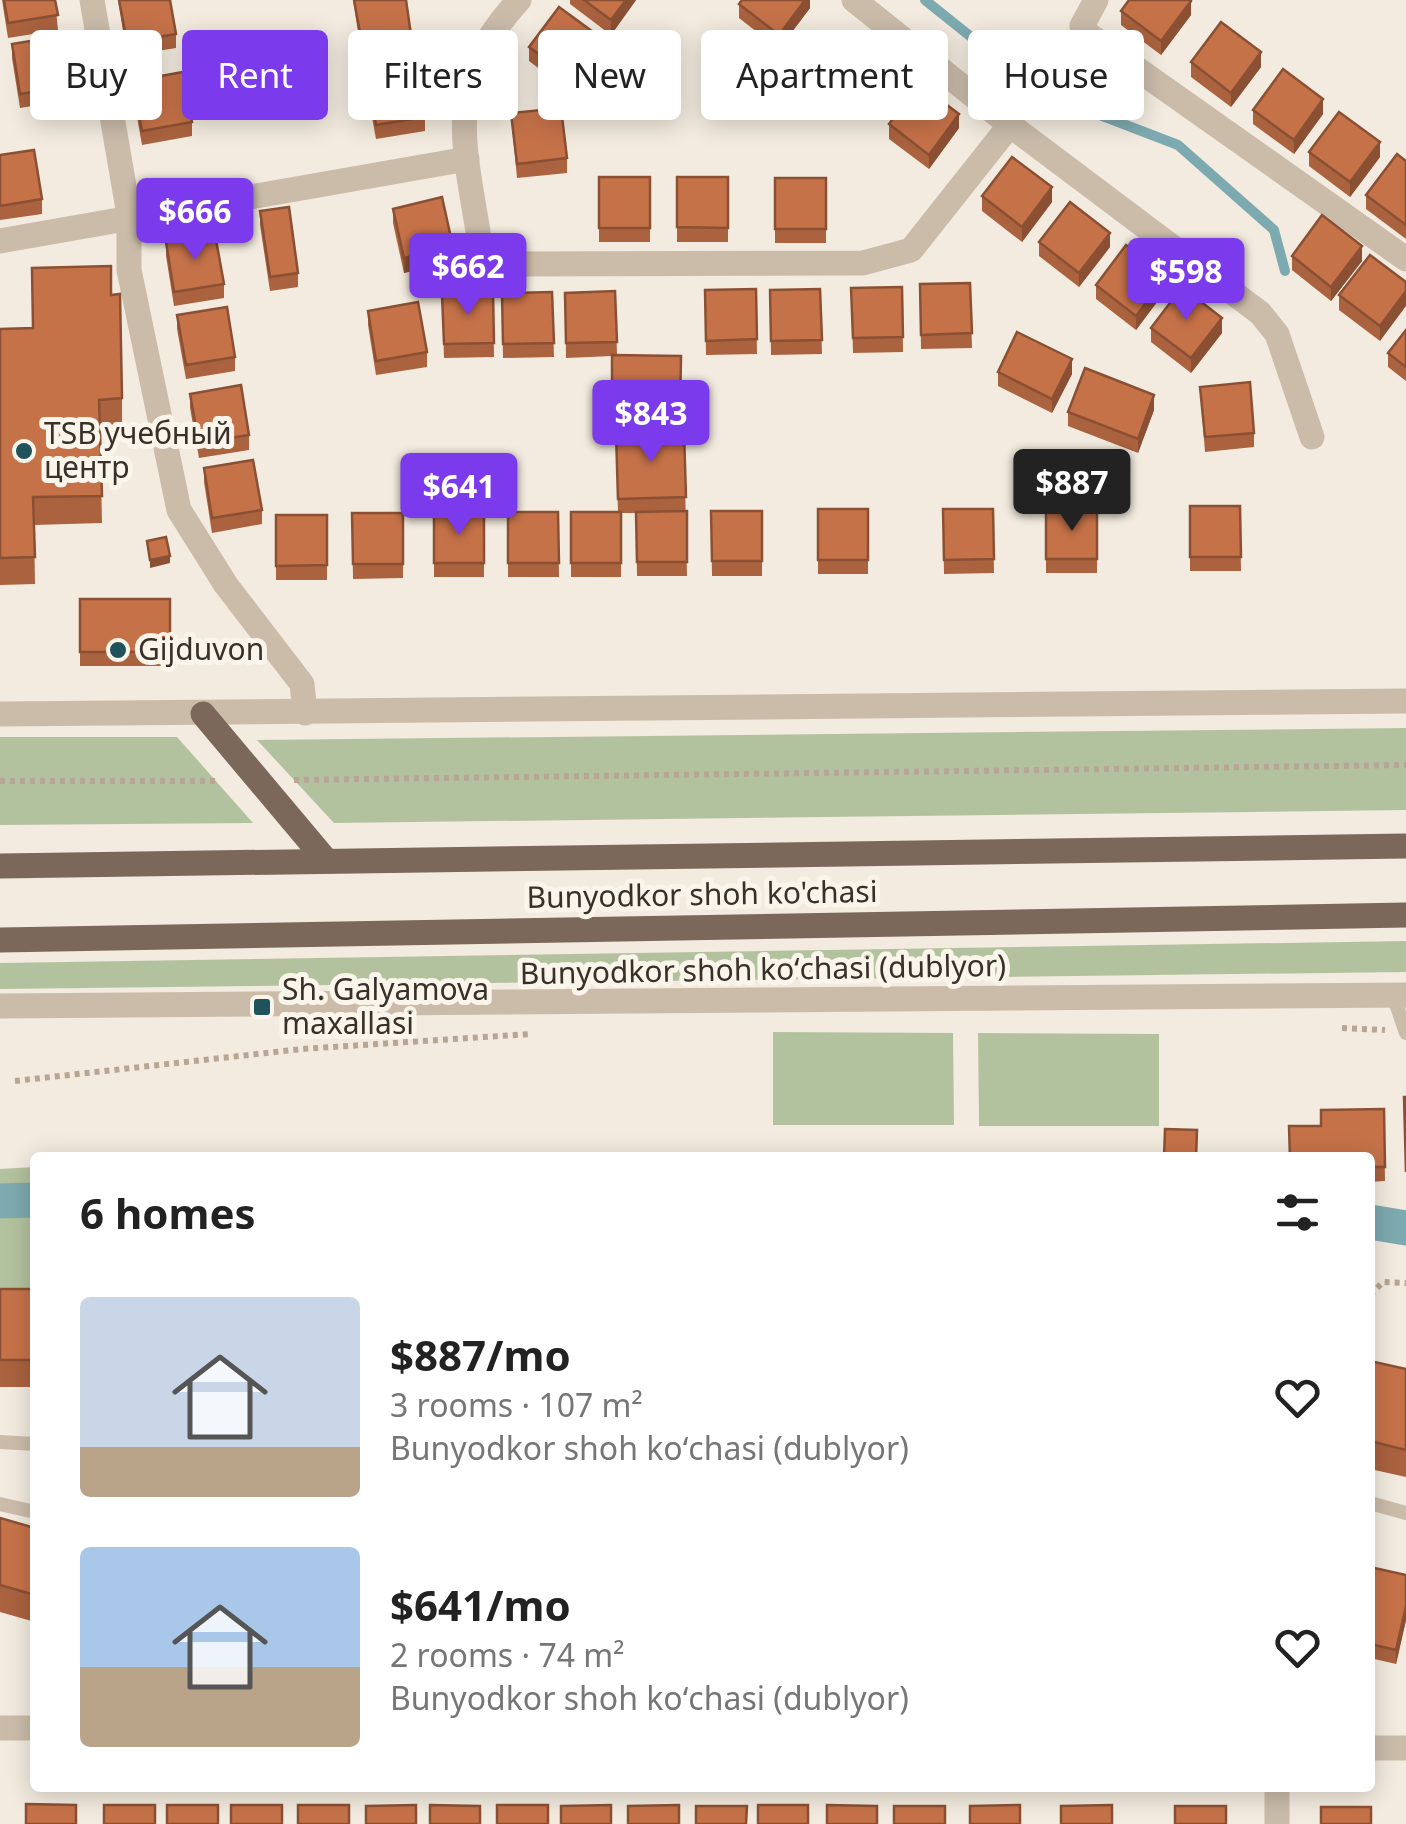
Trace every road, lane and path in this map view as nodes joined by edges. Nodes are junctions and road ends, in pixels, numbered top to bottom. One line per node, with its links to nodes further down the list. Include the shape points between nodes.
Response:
1 (92, 0): 7 (street)
2 (519, 0): 6 (street, via 472,68 462,112)
3 (854, 0): 5 (street)
4 (1090, 8): 9 (street, via 1082,26 1089,35)
5 (1010, 126): 6 (street, via 911,250 863,263 491,259 480,244); 10 (street, via 1260,313 1277,334)
6 (467, 158): 7 (street)
7 (130, 215): 8 (street); 12 (street, via 129,270 180,510 226,585 302,684)
8 (0, 241)
9 (1406, 258)
10 (1312, 437)
11 (1406, 701): 12 (street)
12 (305, 713): 14 (street)
13 (0, 714): 14 (street)
14 (203, 714): 20 (main road)
15 (1406, 765): 16 (path)
16 (294, 780)
17 (0, 781): 18 (path)
18 (215, 781)
19 (1406, 846): 20 (main road, Bunyodkor shoh ko'chasi)
20 (324, 858): 21 (main road, Bunyodkor shoh ko'chasi)
21 (0, 866)
22 (1406, 915): 23 (main road, Bunyodkor shoh ko'chasi)
23 (0, 940)
24 (1400, 995): 25 (street, Bunyodkor shoh koʻchasi (dublyor)); 27 (lane)
25 (0, 1006)
26 (1327, 1027): 27 (path)
27 (1406, 1032)
28 (539, 1034): 29 (path, via 302,1049)
29 (14, 1080)
30 (1406, 1283): 31 (path, via 1383,1282)
31 (1375, 1290)
32 (0, 1442): 33 (lane)
33 (30, 1444)
34 (0, 1504): 36 (lane)
35 (1375, 1504): 37 (lane)
36 (30, 1511)
37 (1406, 1513)
38 (0, 1728): 39 (street)
39 (30, 1728)
40 (1375, 1748): 41 (street)
41 (1406, 1748)
42 (1277, 1792): 43 (street)
43 (1277, 1824)

